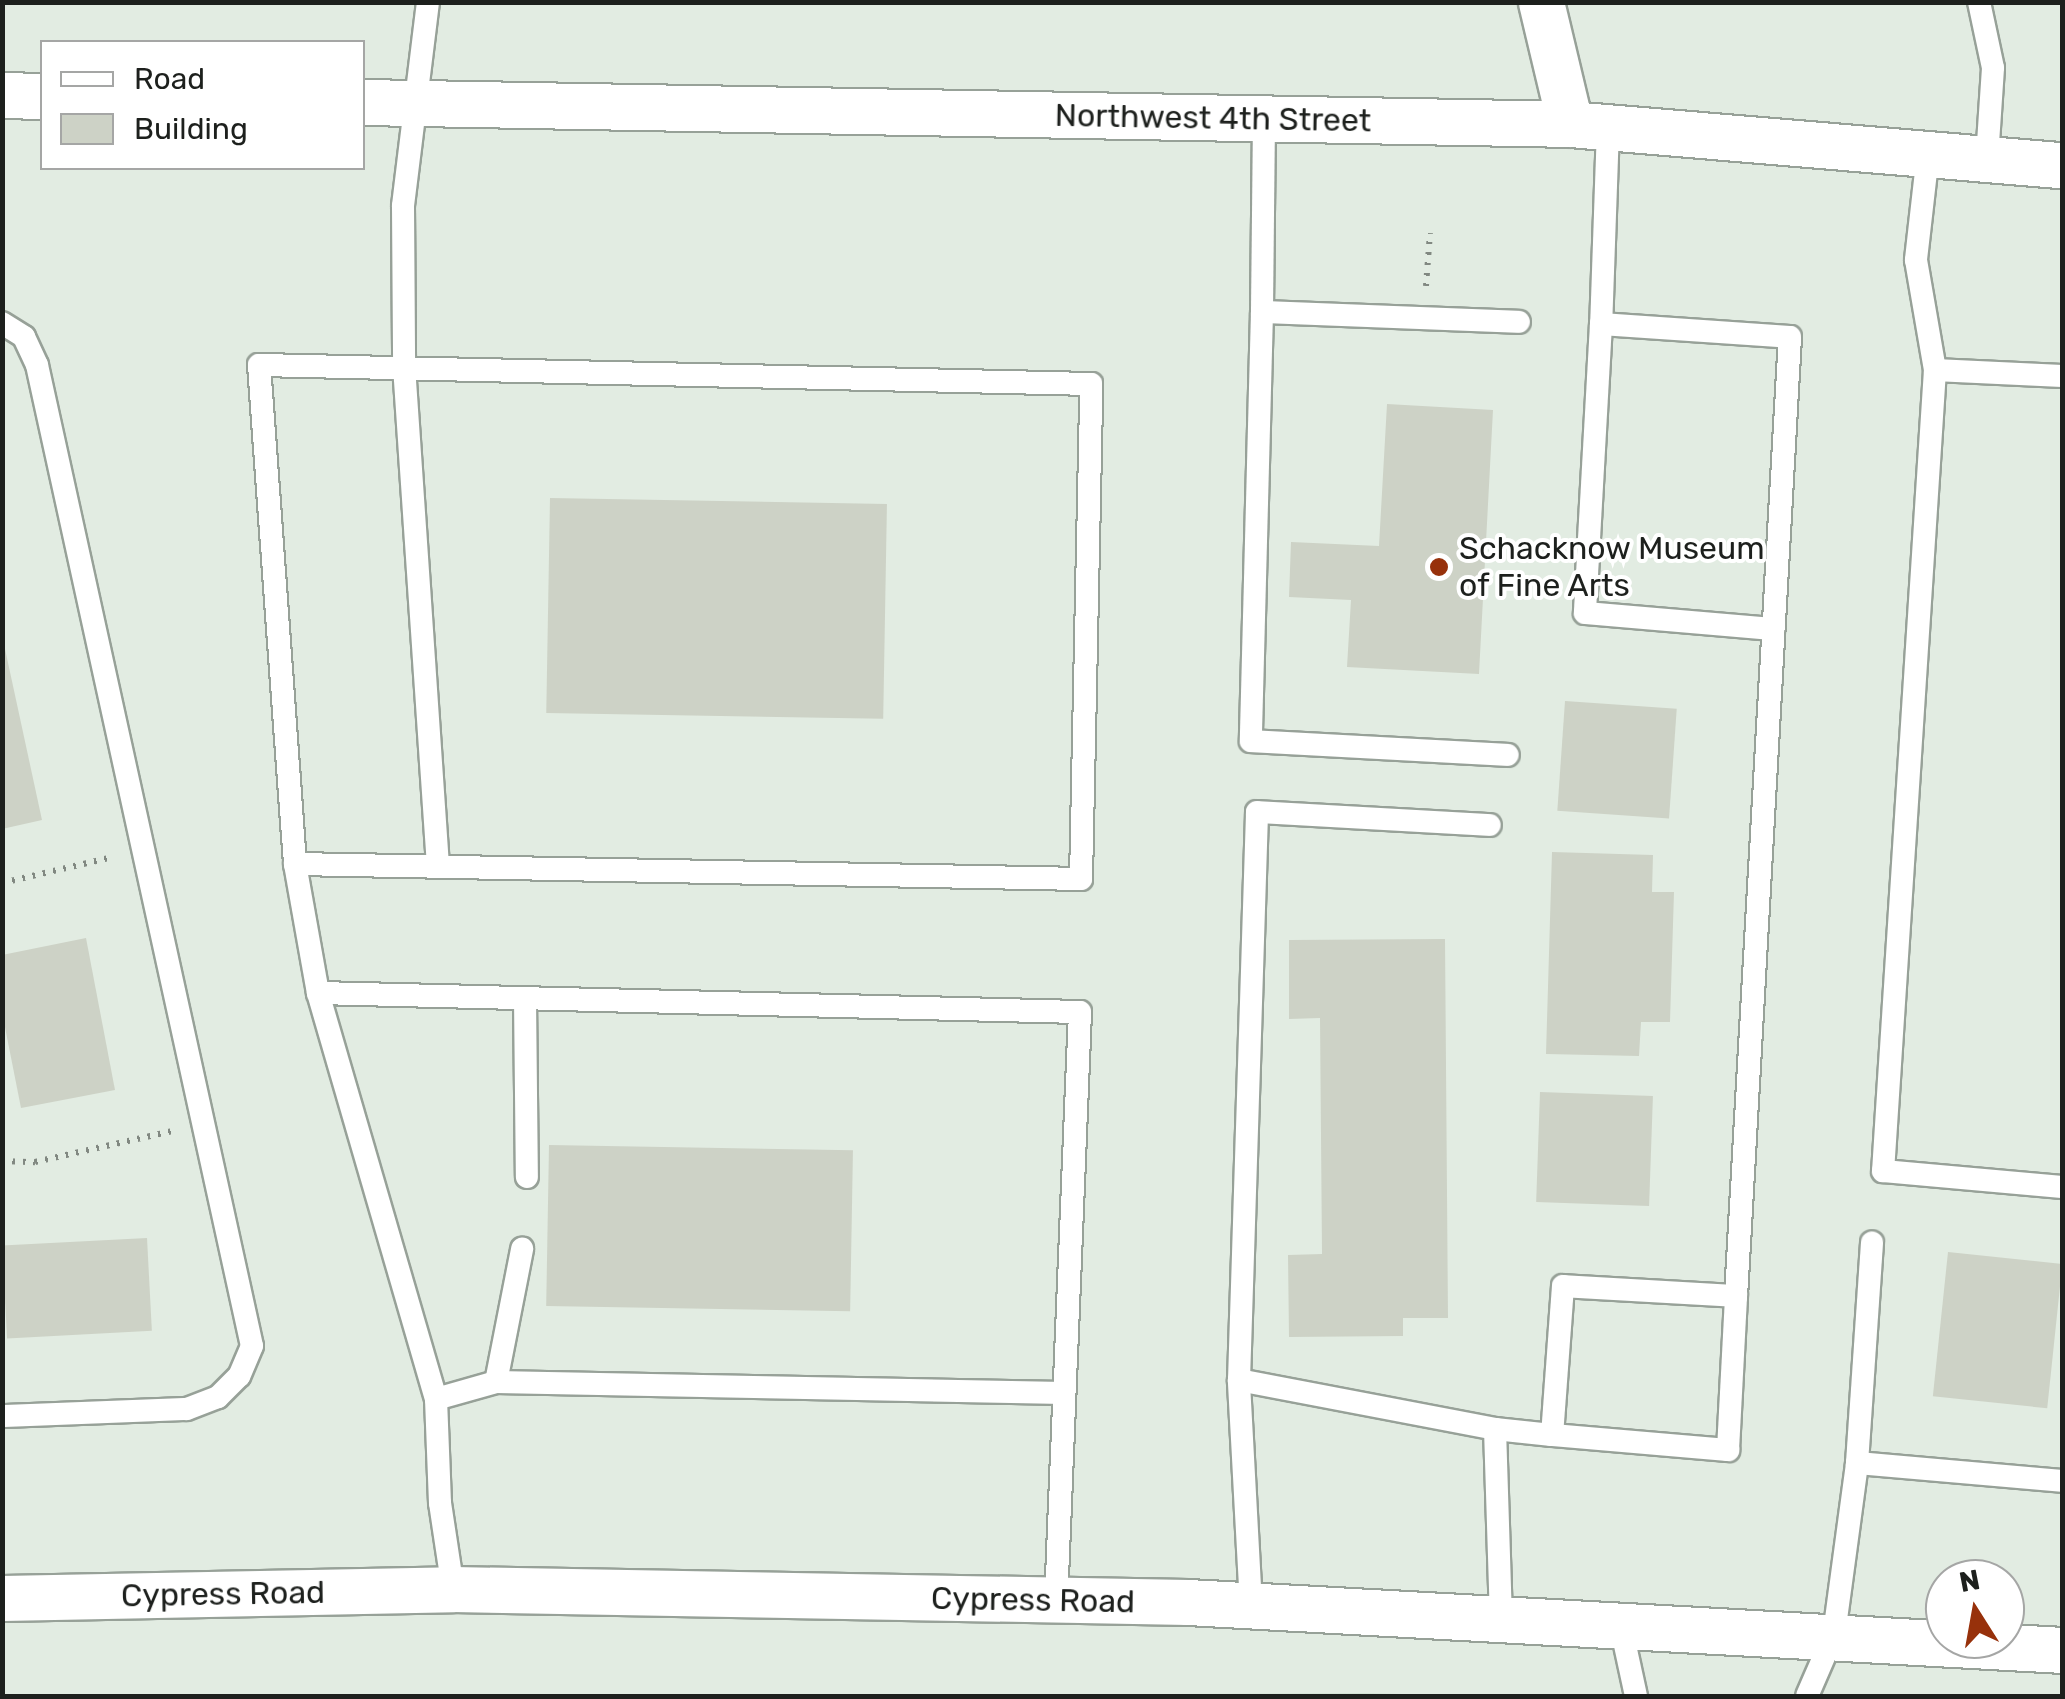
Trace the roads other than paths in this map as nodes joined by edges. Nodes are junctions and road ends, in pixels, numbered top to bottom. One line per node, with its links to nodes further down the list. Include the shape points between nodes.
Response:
1 (428, 2): 7 (lane)
2 (1541, 2): 9 (street)
3 (1979, 2): 11 (lane, via 1993,68)
4 (2, 95): 5 (street)
5 (40, 96)
6 (365, 102): 7 (street, Northwest 4th Street)
7 (419, 103): 8 (street, Northwest 4th Street); 17 (lane, via 403,206)
8 (1264, 118): 9 (street, Northwest 4th Street); 13 (lane)
9 (1589, 126): 10 (street, Northwest 4th Street); 16 (lane)
10 (1928, 154): 11 (street, Northwest 4th Street); 18 (lane, via 1916,260)
11 (1988, 159): 12 (street, Northwest 4th Street)
12 (2062, 166)
13 (1262, 312): 14 (lane); 21 (lane, via 1251,741)
14 (1519, 322)
15 (2, 323): 36 (lane, via 24,336 37,365 252,1346 218,1397 186,1408)
16 (1600, 324): 20 (lane, via 1585,613); 20 (lane, via 1790,336)
17 (404, 366): 23 (lane, via 260,364); 24 (lane); 24 (lane, via 1091,384 1081,879)
18 (1936, 370): 19 (lane); 28 (lane, via 1883,1171)
19 (2062, 376)
20 (1773, 629): 31 (lane)
21 (1508, 755)
22 (1490, 824): 32 (lane, via 1257,812)
23 (295, 864): 24 (lane); 25 (lane)
24 (438, 866)
25 (318, 992): 26 (lane); 35 (lane)
26 (525, 998): 27 (lane); 34 (lane, via 1080,1012)
27 (526, 1178)
28 (2062, 1187)
29 (1872, 1243): 39 (lane)
30 (522, 1249): 33 (lane)
31 (1736, 1296): 38 (lane, via 1563,1286); 38 (lane, via 1728,1450)
32 (1240, 1380): 37 (lane); 44 (lane)
33 (496, 1382): 34 (lane); 35 (lane)
34 (1064, 1393): 43 (lane)
35 (436, 1399): 41 (lane, via 440,1503)
36 (2, 1416)
37 (1496, 1429): 38 (lane); 45 (lane)
38 (1552, 1435)
39 (1857, 1463): 40 (lane); 47 (lane)
40 (2062, 1481)
41 (453, 1588): 42 (street, Cypress Road); 43 (street, Cypress Road)
42 (2, 1598)
43 (1056, 1601): 44 (street, Cypress Road)
44 (1251, 1605): 45 (street, Cypress Road)
45 (1501, 1617): 46 (street, Cypress Road)
46 (1620, 1621): 47 (street, Cypress Road); 49 (lane)
47 (1834, 1634): 48 (street, Cypress Road); 50 (lane)
48 (2062, 1650)
49 (1636, 1696)
50 (1807, 1696)

